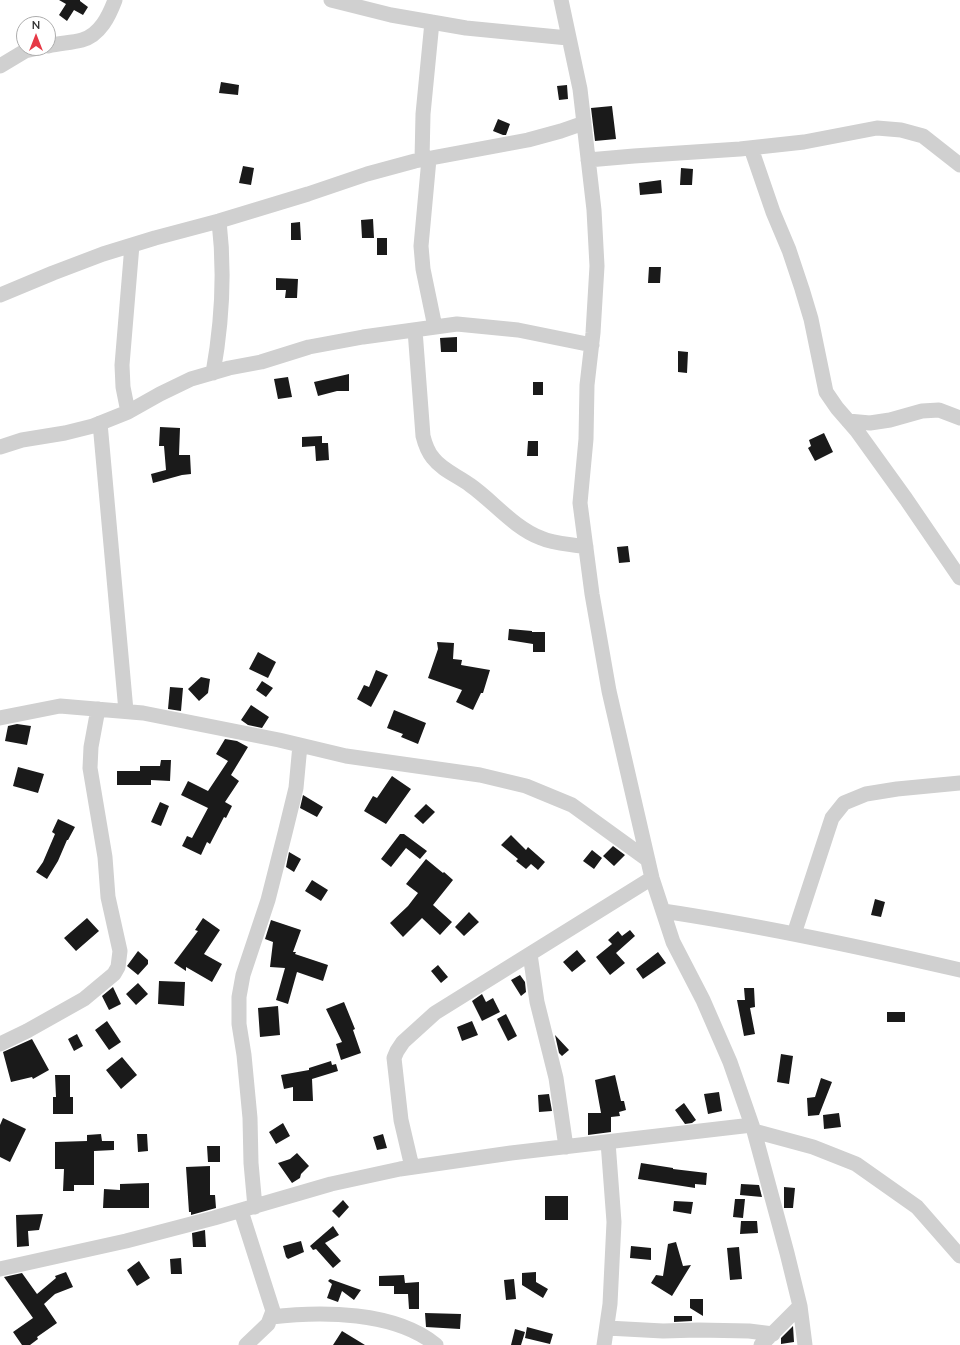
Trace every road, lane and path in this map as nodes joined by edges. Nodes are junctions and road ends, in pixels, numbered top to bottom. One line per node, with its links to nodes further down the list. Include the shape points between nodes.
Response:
1 (115, 0): 6 (street, via 100,30 83,40)
2 (332, 0): 4 (street)
3 (561, 0): 5 (street)
4 (432, 22): 5 (street); 11 (street, via 423,114)
5 (568, 38): 9 (street, via 580,89)
6 (56, 45)
7 (17, 56): 8 (street)
8 (0, 66)
9 (584, 123): 11 (street, via 528,140); 12 (street)
10 (751, 148): 12 (street); 13 (street, via 804,142 877,128 923,136); 23 (street, via 802,289 826,392)
11 (426, 159): 14 (street, via 367,174); 17 (street, via 421,246 423,270)
12 (588, 160): 19 (street, via 597,266)
13 (960, 165)
14 (219, 221): 15 (street); 20 (street, via 223,281 218,346)
15 (132, 245): 16 (street); 21 (street, via 122,365)
16 (1, 293)
17 (435, 327): 18 (street); 19 (street, via 458,324 518,330)
18 (415, 330): 20 (street, via 309,348); 26 (street, via 423,436 433,458 498,507 521,528 541,538)
19 (592, 345): 26 (street, via 580,503)
20 (213, 373): 21 (street, via 184,382)
21 (128, 412): 24 (street)
22 (960, 418): 23 (street, via 939,410 922,411 877,422)
23 (848, 421): 27 (street)
24 (100, 423): 25 (street); 29 (street)
25 (0, 447)
26 (586, 546): 33 (street, via 609,691)
27 (960, 578)
28 (98, 709): 29 (street); 30 (street, via 60,706); 39 (street, via 90,768 105,857 108,897 120,951 118,967 114,974 84,999)
29 (126, 712): 31 (street, via 143,713)
30 (0, 718)
31 (300, 745): 33 (street, via 346,756 480,775 526,786 572,805); 44 (street, via 296,788 268,900 238,997 238,1024 244,1055 250,1118)
32 (960, 783): 36 (street, via 874,792 844,803 832,818)
33 (648, 860): 34 (street)
34 (652, 878): 35 (street); 37 (street)
35 (663, 910): 36 (street); 40 (street, via 673,942 703,1000 730,1062)
36 (794, 934): 38 (street)
37 (530, 954): 42 (street, via 537,1002 556,1078); 43 (street, via 435,1013 397,1051 394,1058 401,1120)
38 (960, 970)
39 (0, 1044)
40 (753, 1128): 41 (street); 45 (street, via 856,1164 917,1207); 47 (street)
41 (608, 1142): 42 (street); 49 (street, via 614,1222)
42 (566, 1147): 43 (street)
43 (412, 1167): 44 (street, via 332,1184)
44 (248, 1209): 46 (street, via 126,1241); 48 (street, via 273,1311)
45 (960, 1256)
46 (0, 1269)
47 (800, 1306): 50 (street); 55 (street)
48 (271, 1317): 51 (street, via 268,1324); 52 (street, via 335,1314 373,1319 400,1325)
49 (607, 1328): 50 (street, via 749,1331); 53 (street)
50 (773, 1334): 54 (street)
51 (246, 1345)
52 (436, 1345)
53 (604, 1345)
54 (761, 1345)
55 (805, 1345)

